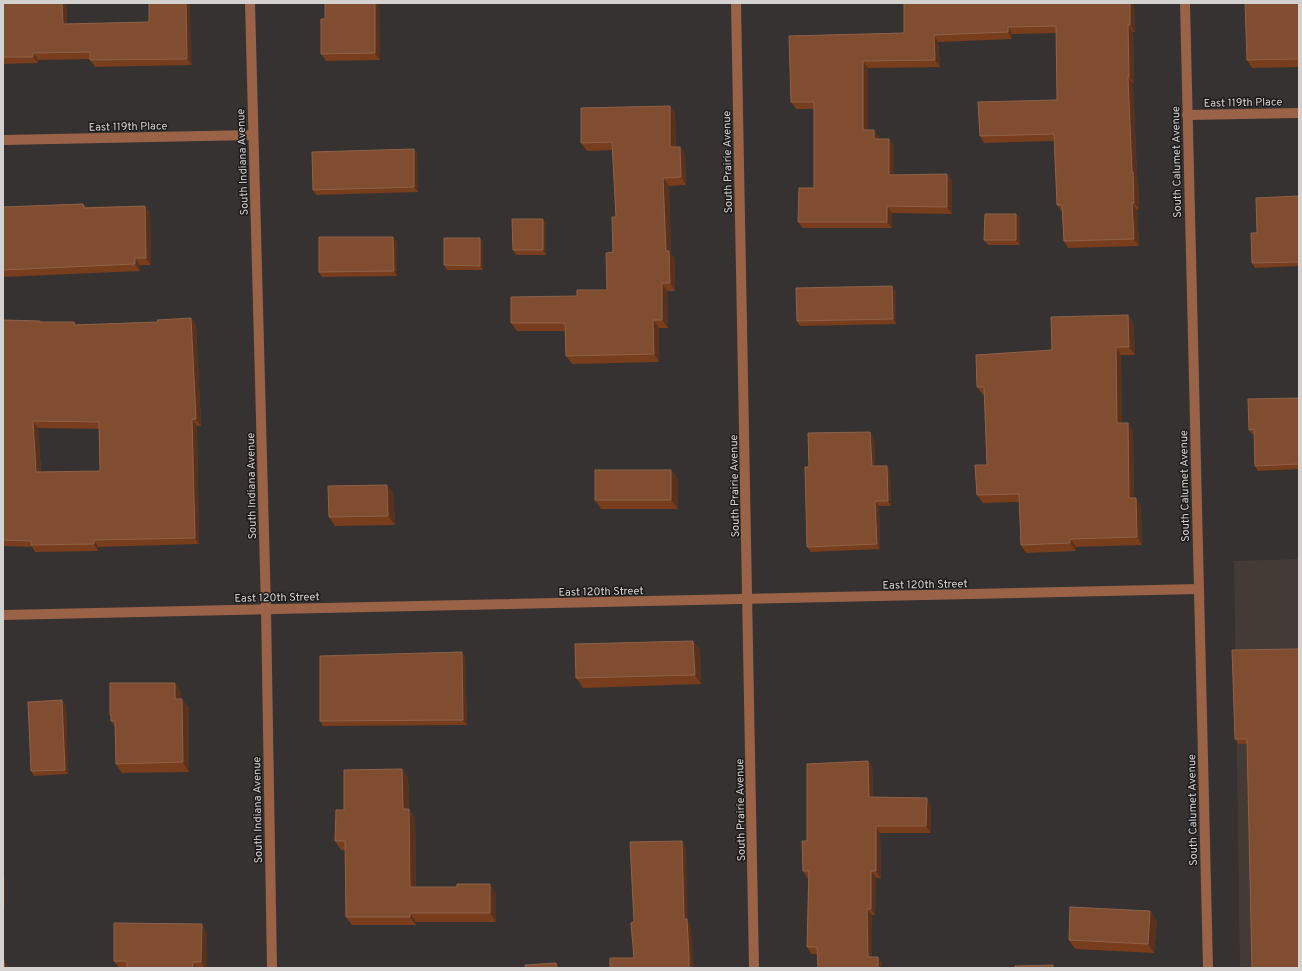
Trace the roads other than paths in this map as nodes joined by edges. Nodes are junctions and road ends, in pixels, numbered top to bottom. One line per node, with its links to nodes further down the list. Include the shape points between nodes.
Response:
1 (250, 3): 6 (street, South Indiana Avenue)
2 (736, 3): 9 (street, South Prairie Avenue)
3 (1185, 3): 5 (street, South Calumet Avenue)
4 (1299, 113): 5 (street, East 119th Place)
5 (1187, 115): 8 (street, South Calumet Avenue)
6 (253, 135): 7 (street, East 119th Place); 10 (street, South Indiana Avenue)
7 (3, 140)
8 (1199, 589): 9 (street, East 120th Street); 14 (street, South Calumet Avenue)
9 (748, 599): 10 (street, East 120th Street); 13 (street, South Prairie Avenue)
10 (266, 609): 11 (street, East 120th Street); 12 (street, South Indiana Avenue)
11 (3, 615)
12 (272, 968)
13 (754, 968)
14 (1208, 968)

